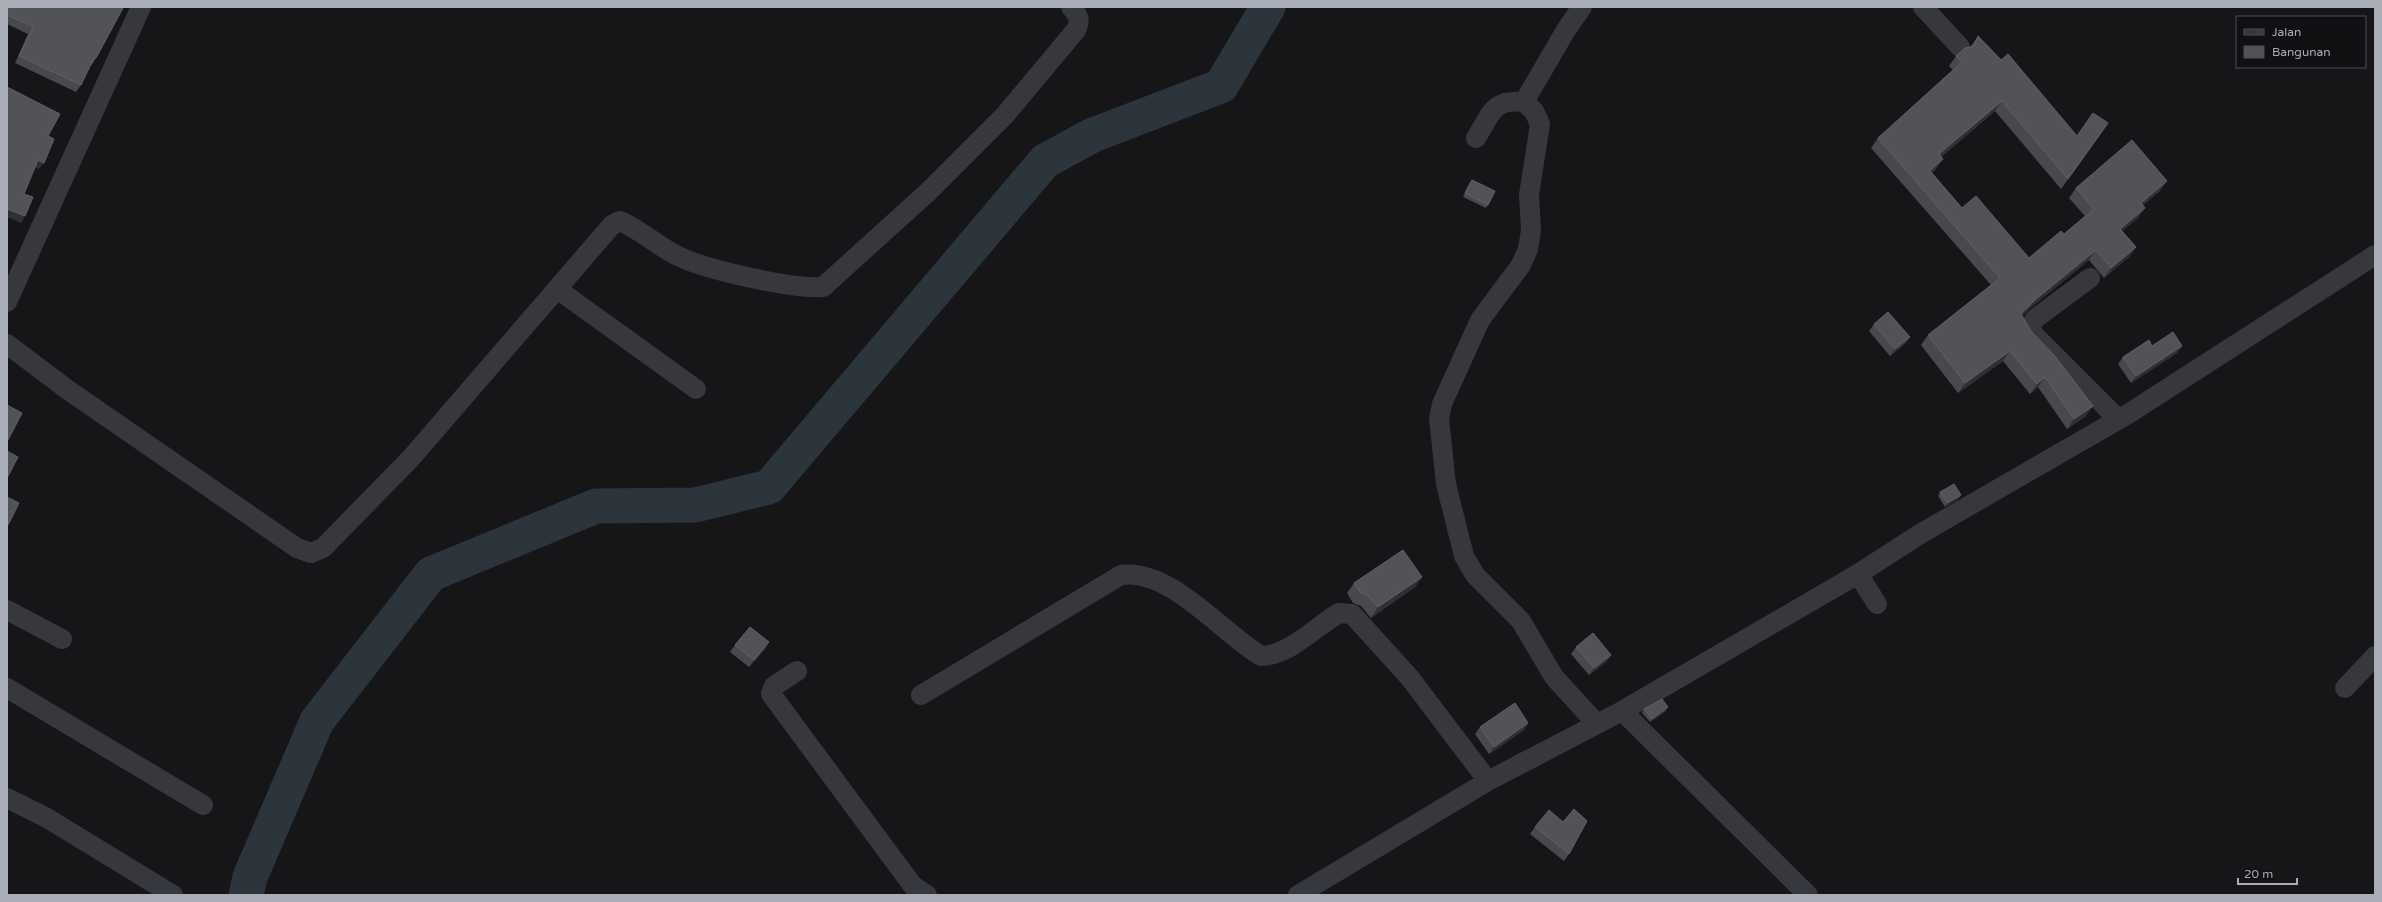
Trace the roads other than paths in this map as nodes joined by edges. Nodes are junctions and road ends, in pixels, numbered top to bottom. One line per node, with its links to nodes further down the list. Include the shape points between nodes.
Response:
1 (141, 7): 11 (street)
2 (1071, 7): 10 (street, via 1078,15 1080,23 1076,30 1005,115 928,192 823,287 812,288 763,280 678,256 620,221 612,225)
3 (1582, 7): 6 (street)
4 (1923, 7): 5 (street)
5 (1960, 47)
6 (1524, 102): 7 (street, via 1508,100 1498,105); 25 (street, via 1534,111 1540,124 1529,195 1531,231 1528,249 1521,265 1480,320 1442,404 1439,418 1446,484 1464,556 1475,575 1517,616 1554,677)
7 (1476, 138)
8 (2375, 255): 14 (street)
9 (2090, 278): 14 (street, via 2036,318 2031,325 2032,333)
10 (557, 289): 12 (street, via 411,458 323,548 311,552 297,548); 13 (street)
11 (7, 302)
12 (7, 344)
13 (696, 389)
14 (2118, 419): 15 (street, via 1920,534)
15 (1858, 574): 16 (street); 24 (street)
16 (1877, 604)
17 (7, 610): 18 (street)
18 (62, 639)
19 (2375, 656): 22 (street)
20 (797, 671): 30 (street, via 774,686 771,694 913,886)
21 (7, 688): 28 (street)
22 (2345, 688)
23 (921, 695): 26 (street, via 1121,575 1134,573 1161,583 1262,656 1272,656 1283,651 1339,613 1352,614 1410,678)
24 (1622, 710): 25 (street); 32 (street)
25 (1596, 723): 26 (street)
26 (1488, 781): 31 (street)
27 (7, 798): 29 (street, via 47,818)
28 (203, 805)
29 (173, 895)
30 (928, 895)
31 (1298, 895)
32 (1808, 895)

